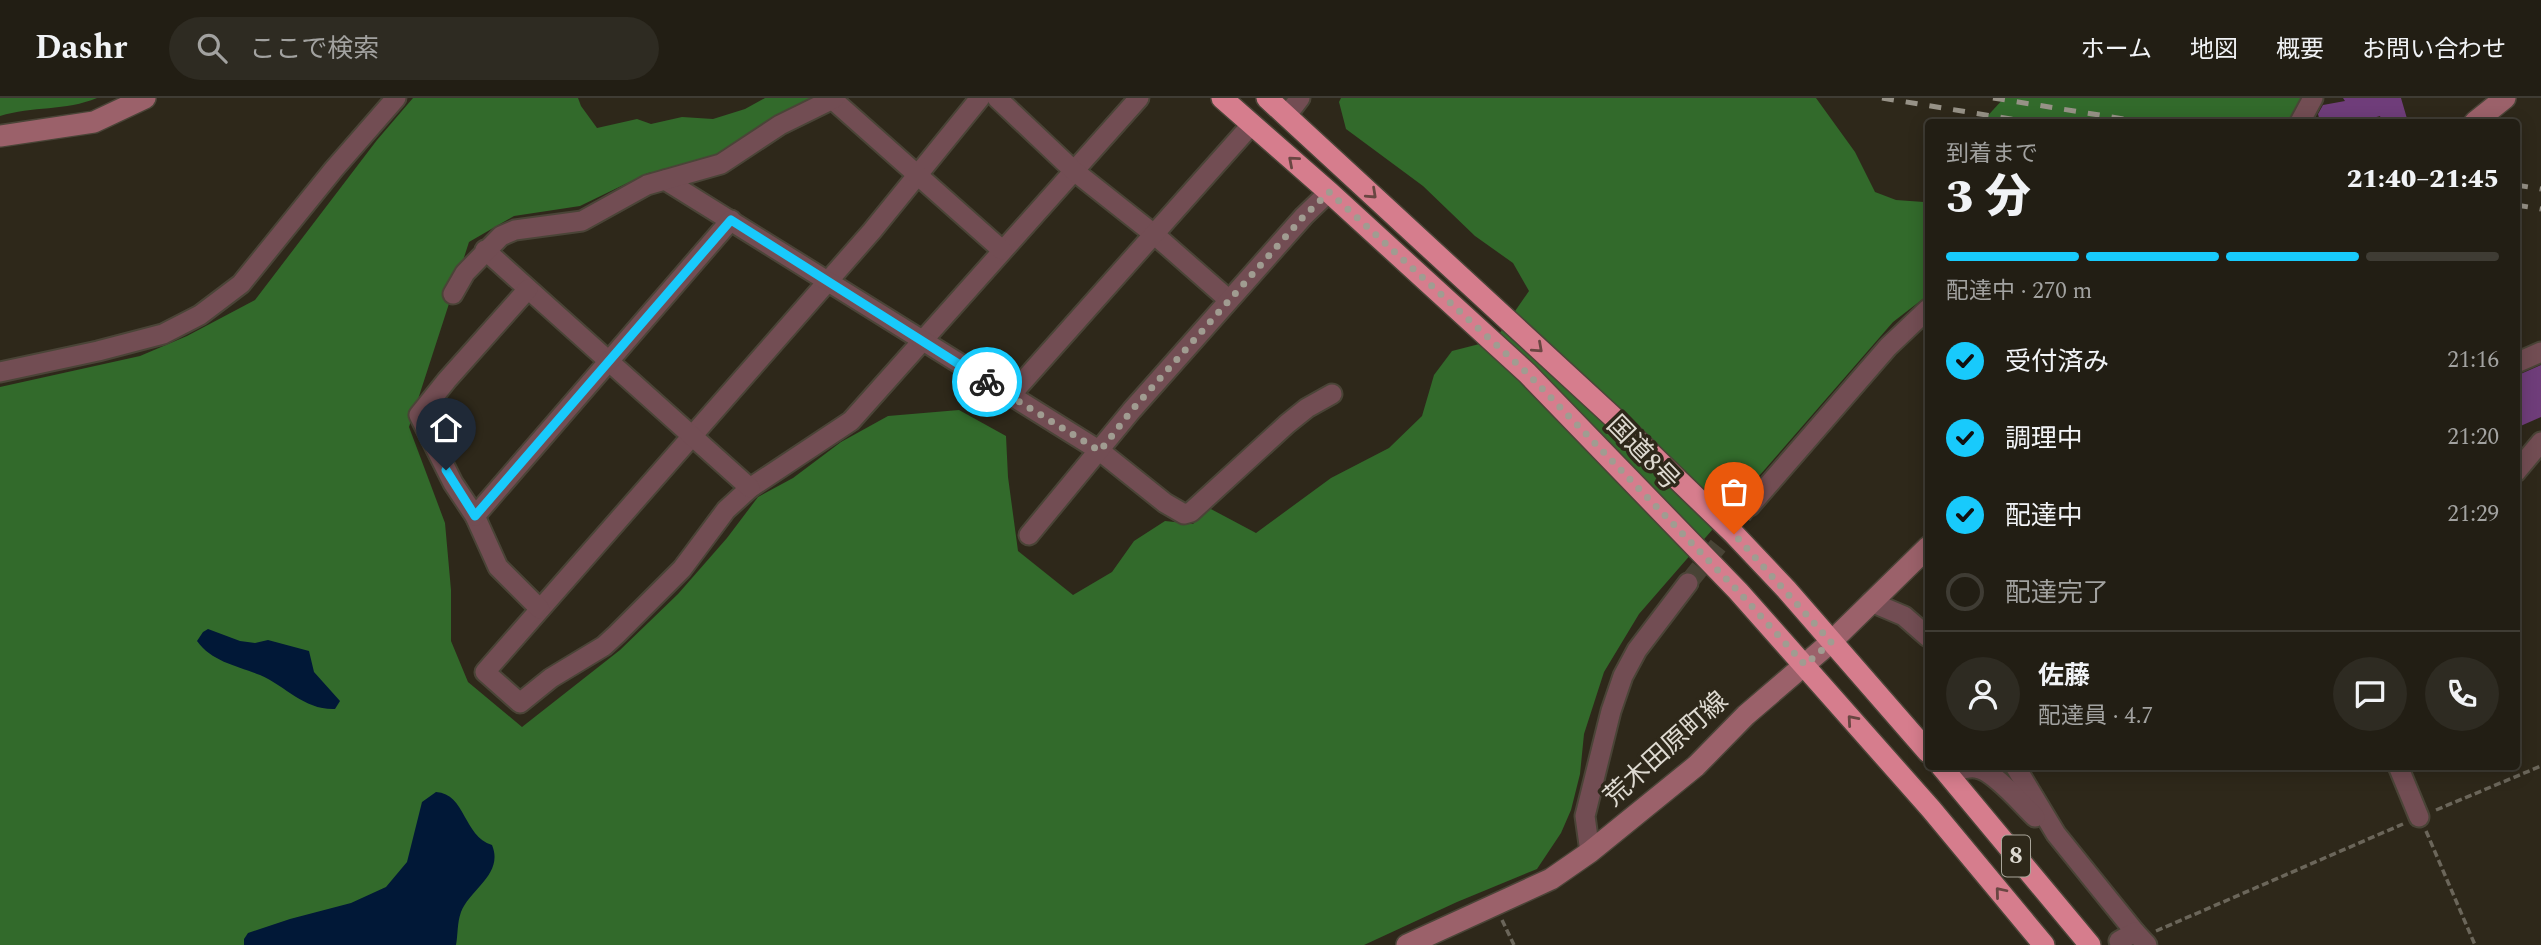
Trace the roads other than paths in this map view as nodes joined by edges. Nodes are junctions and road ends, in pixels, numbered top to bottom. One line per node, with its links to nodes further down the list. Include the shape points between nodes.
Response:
1 (145, 98): 15 (main road, via 94,122)
2 (396, 98): 33 (street, via 225,299 163,334)
3 (980, 98): 17 (street)
4 (997, 98): 16 (street)
5 (1139, 98): 16 (street)
6 (1222, 98): 14 (highway, 国道8号 / 8)
7 (1267, 98): 11 (highway, 国道8号)
8 (2313, 98): 12 (street)
9 (2505, 98): 13 (main road)
10 (833, 99): 17 (street); 18 (street, via 780,125 721,164)
11 (1294, 106): 49 (highway, 国道8号, one-way to 49, via 1734,534)
12 (2302, 119)
13 (2479, 119)
14 (1252, 124): 19 (highway, 国道8号 / 8, one-way to 14); 21 (street)
15 (0, 136)
16 (1073, 170): 21 (street); 23 (street)
17 (916, 176): 23 (street); 24 (street)
18 (665, 180): 20 (street); 22 (street, via 582,221 515,230)
19 (1329, 192): 27 (street); 50 (highway, 国道8号 / 8, via 1527,373)
20 (731, 220): 24 (street); 32 (street)
21 (1155, 235): 27 (street); 35 (street)
22 (485, 250): 25 (street); 26 (street)
23 (1002, 250): 29 (street)
24 (828, 281): 29 (street); 36 (street)
25 (528, 289): 32 (street); 42 (street, via 419,415)
26 (453, 294)
27 (1229, 300): 38 (street)
28 (1925, 312): 41 (street, via 1888,347)
29 (923, 340): 35 (street); 40 (street, via 851,421)
30 (2541, 352): 31 (street)
31 (2520, 361)
32 (608, 362): 36 (street); 42 (street)
33 (0, 372)
34 (1332, 394): 38 (street, via 1307,408 1184,514)
35 (1010, 396): 38 (street)
36 (690, 436): 40 (street); 47 (street)
37 (2541, 442): 39 (street)
38 (1100, 451): 43 (street)
39 (2520, 467)
40 (750, 488): 47 (street, via 726,510 682,569 625,627 520,703 485,671)
41 (1751, 506)
42 (475, 516): 47 (street, via 498,567)
43 (1029, 535)
44 (1925, 550): 46 (main road, 荒木田原町線)
45 (1688, 583): 58 (street, via 1623,676 1586,816)
46 (1871, 601): 48 (street, via 1904,616); 49 (main road, 荒木田原町線)
47 (540, 609)
48 (1925, 634)
49 (1831, 642): 50 (main road, 荒木田原町線); 51 (highway, 国道8号)
50 (1805, 665): 58 (main road, 荒木田原町線, via 1696,766); 61 (highway, 国道8号 / 8, one-way to 50)
51 (1925, 749)
52 (1945, 770): 62 (highway, 8)
53 (1982, 770): 57 (street)
54 (2017, 770): 57 (street)
55 (2400, 770): 56 (street)
56 (2419, 817)
57 (2056, 834): 59 (street)
58 (1590, 852): 60 (main road, 荒木田原町線, via 1551,879)
59 (2136, 939)
60 (1407, 945)
61 (2044, 945)
62 (2090, 945)

